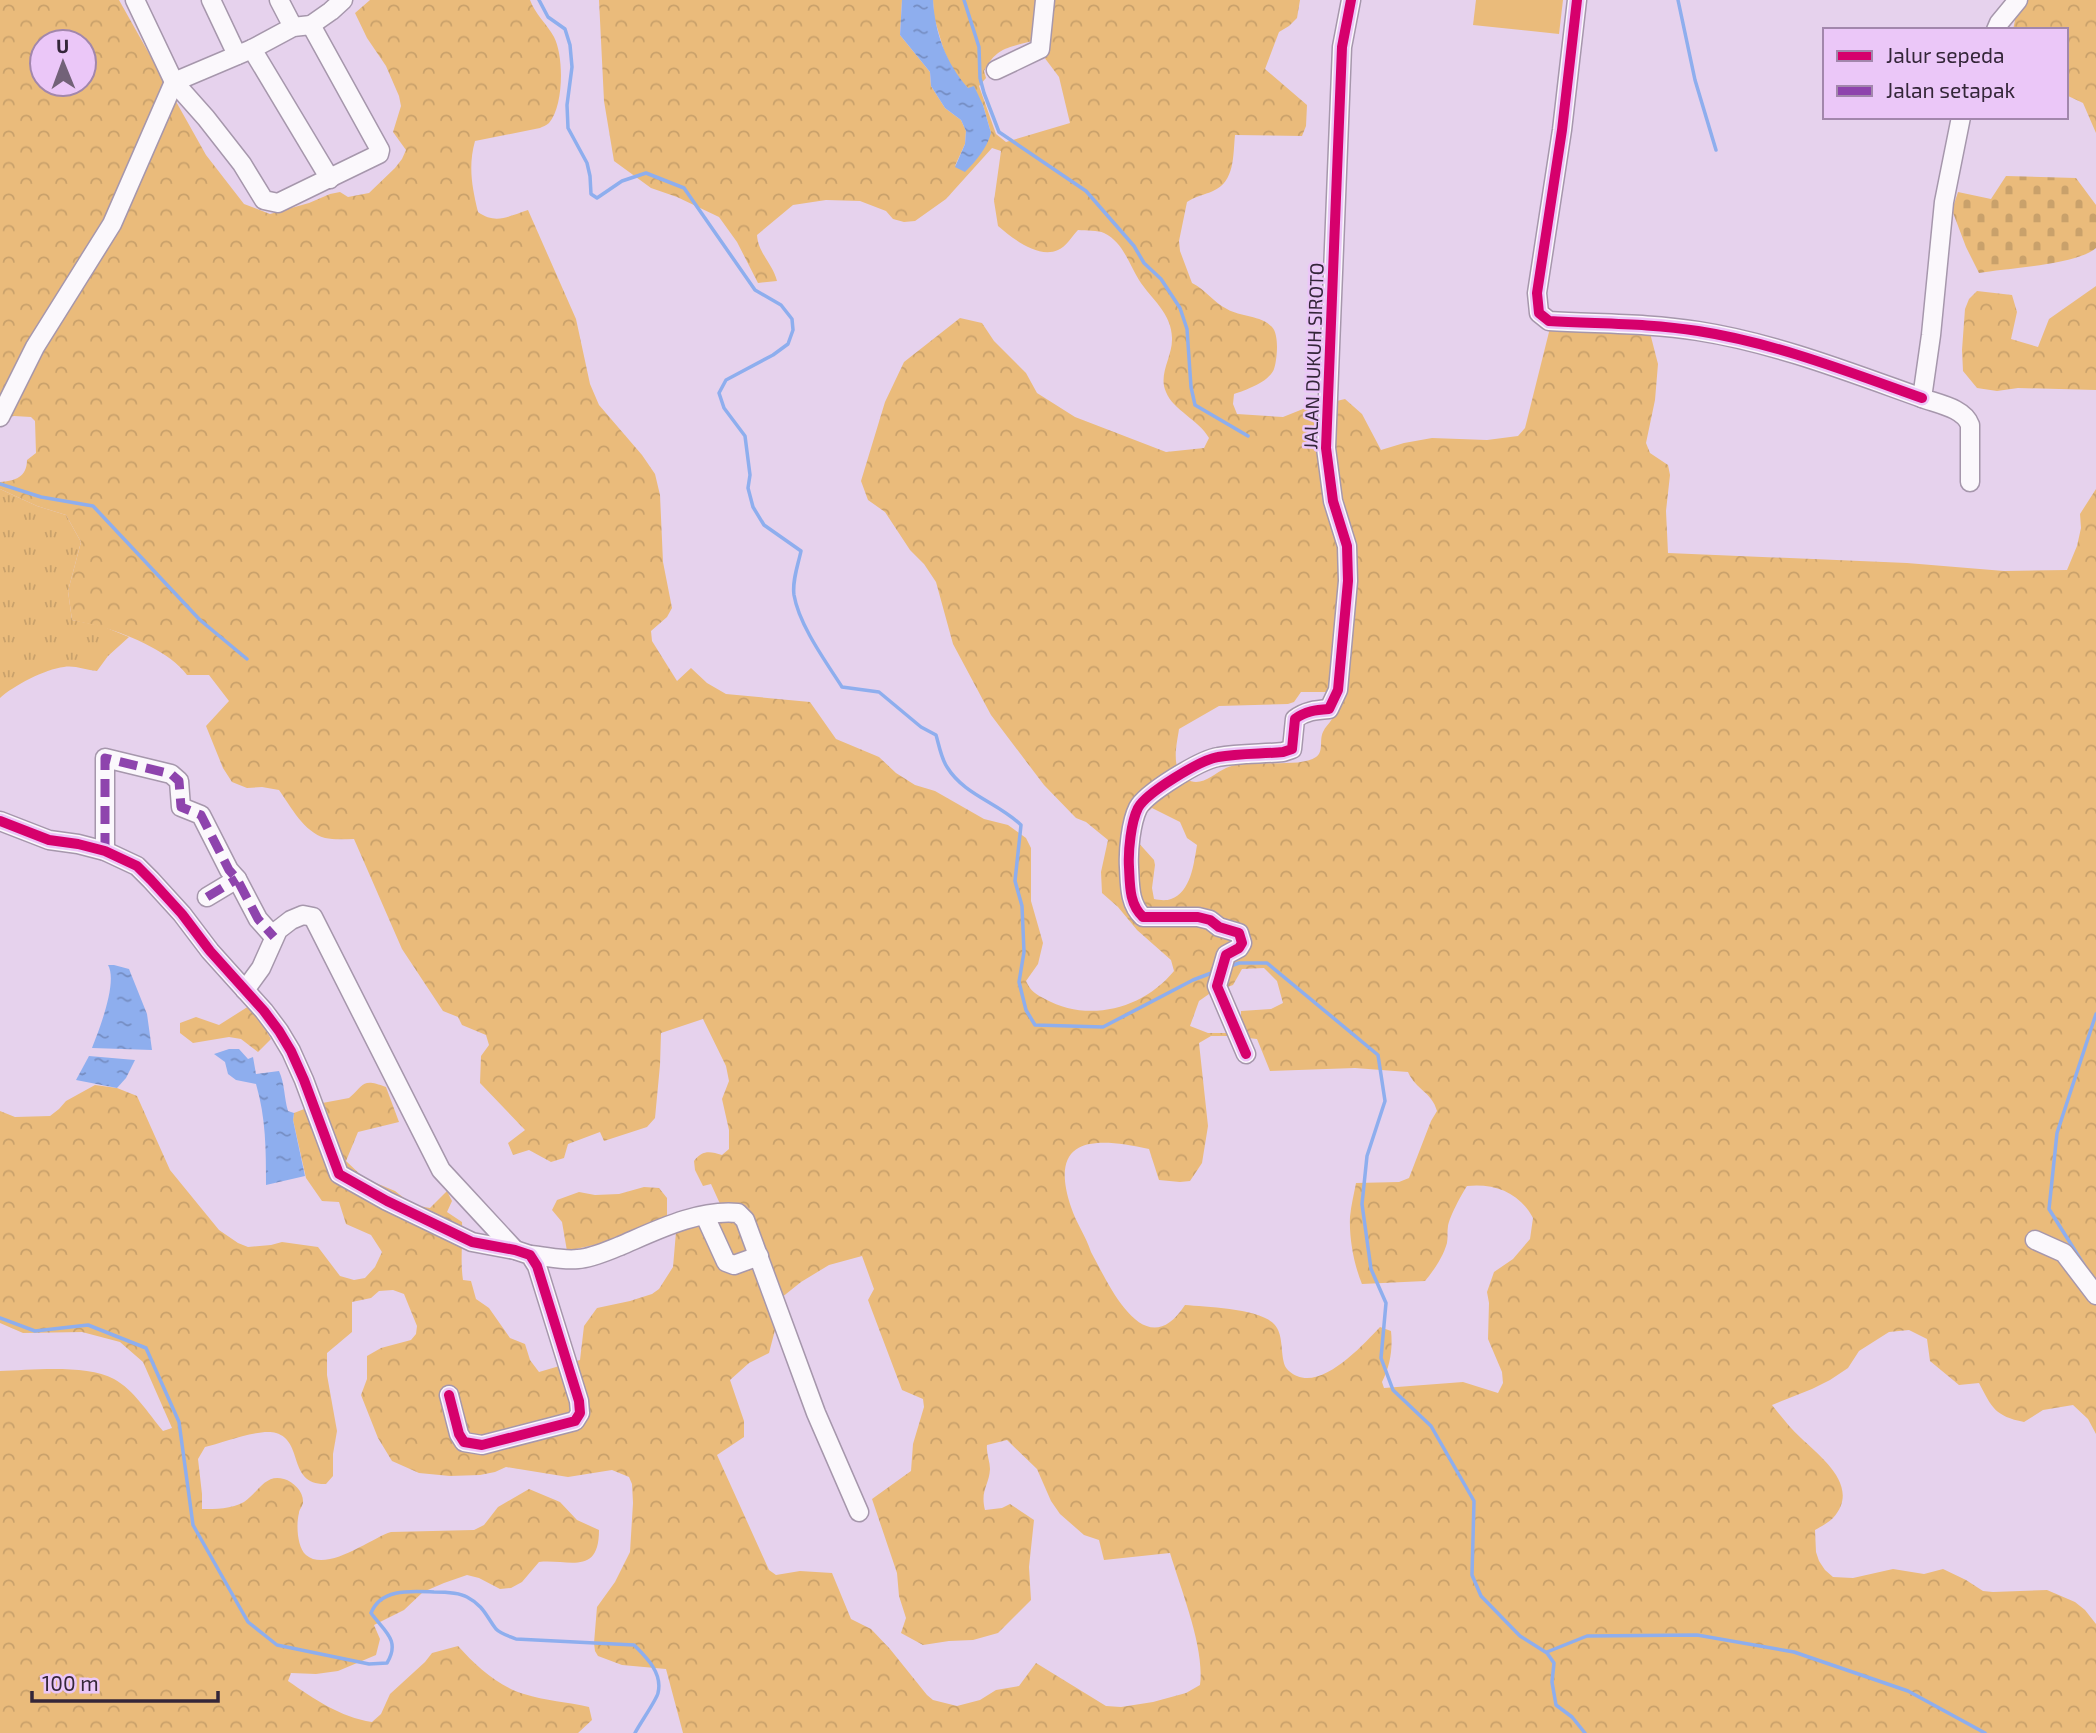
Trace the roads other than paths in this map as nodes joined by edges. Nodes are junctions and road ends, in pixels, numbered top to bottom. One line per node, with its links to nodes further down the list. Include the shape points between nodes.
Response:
1 (135, 0): 13 (street)
2 (211, 0): 11 (street)
3 (279, 0): 9 (street)
4 (343, 0): 9 (street)
5 (1045, 0): 12 (street, via 1040,50)
6 (1351, 0): 25 (street, JALAN DUKUH SIROTO, via 1342,47 1326,447 1333,501 1347,546 1338,690 1329,709 1312,710 1295,719 1292,749 1217,757 1196,764 1143,801 1130,845 1132,902 1143,917 1198,917 1239,933 1242,943 1226,955 1217,986)
7 (1577, 0): 16 (street, via 1539,313 1549,321 1700,331 1779,349)
8 (2018, 0): 10 (street)
9 (302, 26): 11 (street); 15 (street, via 380,150)
10 (1997, 28)
11 (244, 52): 13 (street); 15 (street)
12 (996, 70)
13 (174, 82): 15 (street, via 242,164 264,200 278,203); 17 (street, via 111,224 35,347)
14 (1961, 119): 16 (street, via 1944,202)
15 (330, 179)
16 (1922, 398): 18 (street, via 1968,418)
17 (0, 416)
18 (1970, 482)
19 (0, 821): 20 (street, via 50,840)
20 (105, 851): 21 (street, via 105,758 155,769 179,781 181,807 201,815); 24 (street, via 137,866)
21 (237, 879): 22 (street); 23 (street, via 258,919)
22 (207, 897)
23 (274, 937): 24 (street); 28 (street, via 291,920 308,914 313,917 440,1170)
24 (245, 990): 28 (street, via 291,1051 339,1174 472,1242)
25 (1246, 1054)
26 (705, 1216): 28 (street, via 580,1259); 29 (street, via 738,1213); 29 (street, via 726,1262 734,1265)
27 (2035, 1240): 30 (street, via 2064,1253)
28 (522, 1252): 31 (street, via 537,1266 579,1401 575,1421 482,1445 464,1442)
29 (759, 1256): 32 (street, via 816,1413)
30 (2096, 1295)
31 (449, 1395)
32 (859, 1512)

